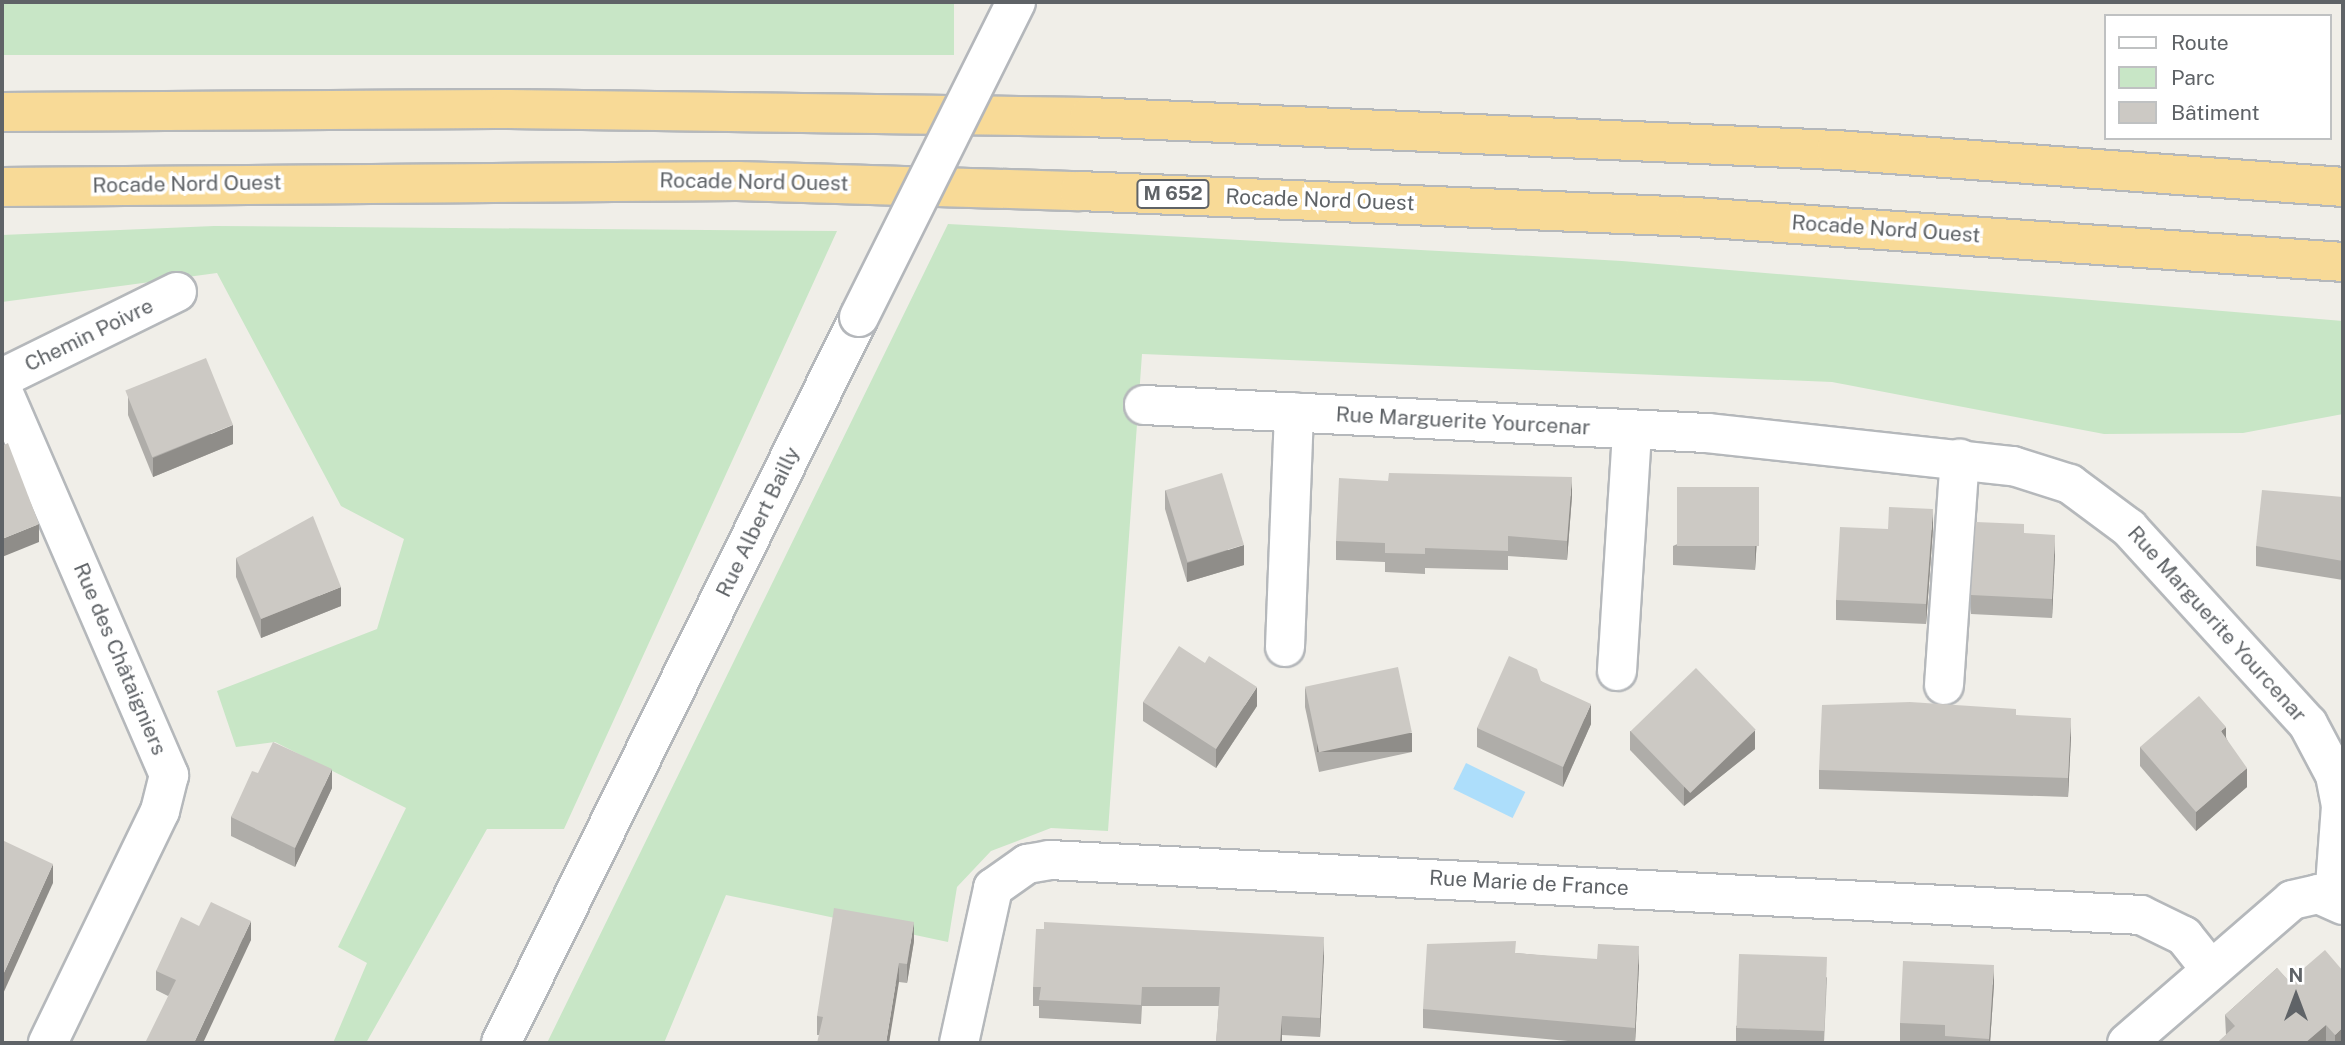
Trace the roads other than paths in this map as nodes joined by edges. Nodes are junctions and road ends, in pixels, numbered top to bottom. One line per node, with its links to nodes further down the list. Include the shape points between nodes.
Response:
1 (1016, 2): 19 (street, Rue Albert Bailly, bridge)
2 (2, 112): 4 (highway, via 509,108 1089,117 1809,149)
3 (2, 187): 5 (highway, Rocade Nord Ouest / M 652, via 483,180 1066,191 1695,218)
4 (2343, 187)
5 (2343, 262)
6 (177, 292): 7 (street, Chemin Poivre)
7 (2, 378)
8 (2, 389): 18 (street, Rue des Châtaigniers, via 169,775 160,811)
9 (1144, 405): 10 (street, Rue Marguerite Yourcenar)
10 (1294, 412): 11 (street, Rue Marguerite Yourcenar); 13 (street)
11 (1633, 430): 12 (street, Rue Marguerite Yourcenar); 14 (street)
12 (1960, 459): 15 (street); 16 (street, Rue Marguerite Yourcenar, via 2042,472 2112,511 2308,724 2335,775 2341,806)
13 (1285, 648)
14 (1617, 671)
15 (1944, 685)
16 (2339, 902): 17 (street, via 2304,894 2292,900)
17 (2211, 970): 20 (street, Rue Marie de France, via 2184,936 2141,915 1049,860 1027,864 993,888); 21 (street)
18 (48, 1043)
19 (501, 1043)
20 (959, 1043)
21 (2127, 1043)

